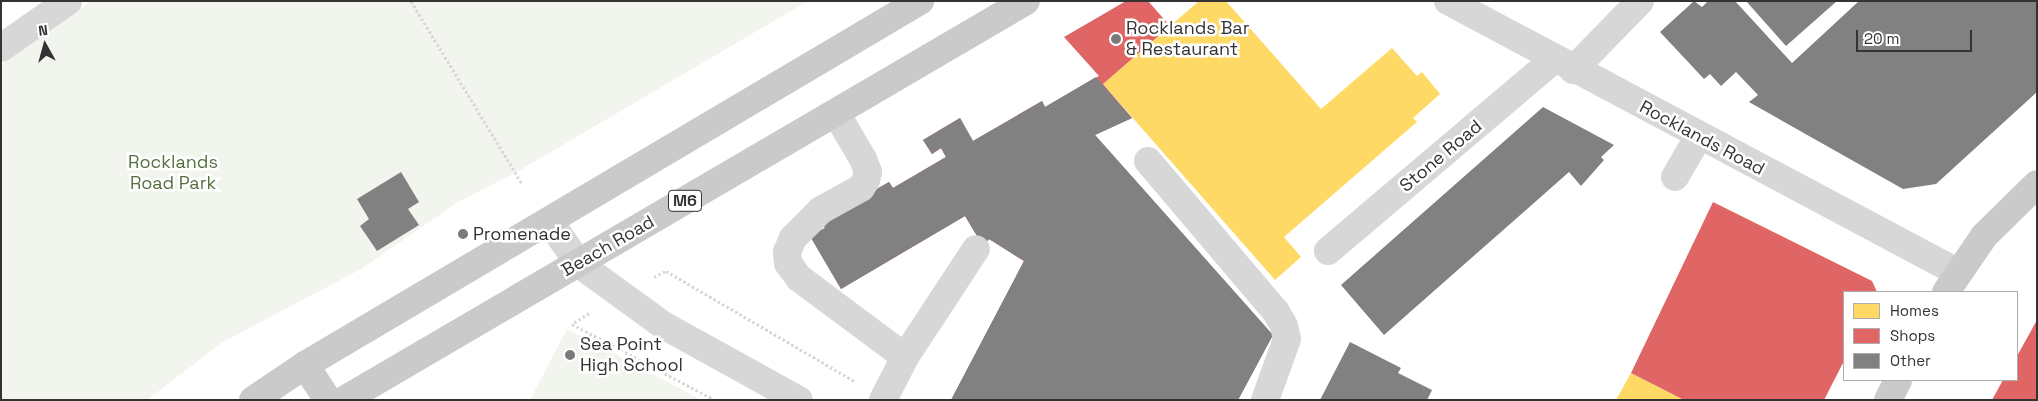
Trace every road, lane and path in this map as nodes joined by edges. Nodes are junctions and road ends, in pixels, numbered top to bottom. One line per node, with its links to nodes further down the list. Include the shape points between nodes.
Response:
1 (68, 1): 7 (street)
2 (411, 1): 13 (path)
3 (920, 1): 15 (main road)
4 (1026, 1): 9 (main road, Beach Road / M6)
5 (1640, 1): 8 (street, Stone Road)
6 (1466, 5): 8 (street, Rocklands Road)
7 (1, 48)
8 (1563, 64): 10 (street, Rocklands Road); 17 (street, Stone Road)
9 (836, 113): 18 (main road, Beach Road / M6); 21 (street, via 863,159 868,172 866,180 861,188 821,210 793,238 787,252 788,262 799,278)
10 (1699, 136): 12 (street); 19 (street, Rocklands Road)
11 (1148, 160): 30 (street, via 1257,289 1284,326 1287,339)
12 (1675, 177)
13 (523, 186)
14 (2034, 192): 19 (main road, via 1984,236)
15 (550, 222): 18 (street); 22 (main road)
16 (976, 249): 21 (street)
17 (1328, 251)
18 (579, 264): 20 (street); 27 (main road, Beach Road / M6)
19 (1951, 282)
20 (621, 294): 24 (path, via 666,271); 28 (path, via 572,324); 29 (street, via 663,325)
21 (905, 357): 24 (street)
22 (304, 365): 25 (main road); 26 (main road)
23 (1898, 381): 31 (main road)
24 (883, 399)
25 (253, 400)
26 (328, 400)
27 (344, 400)
28 (715, 400)
29 (800, 400)
30 (1266, 400)
31 (1888, 400)

